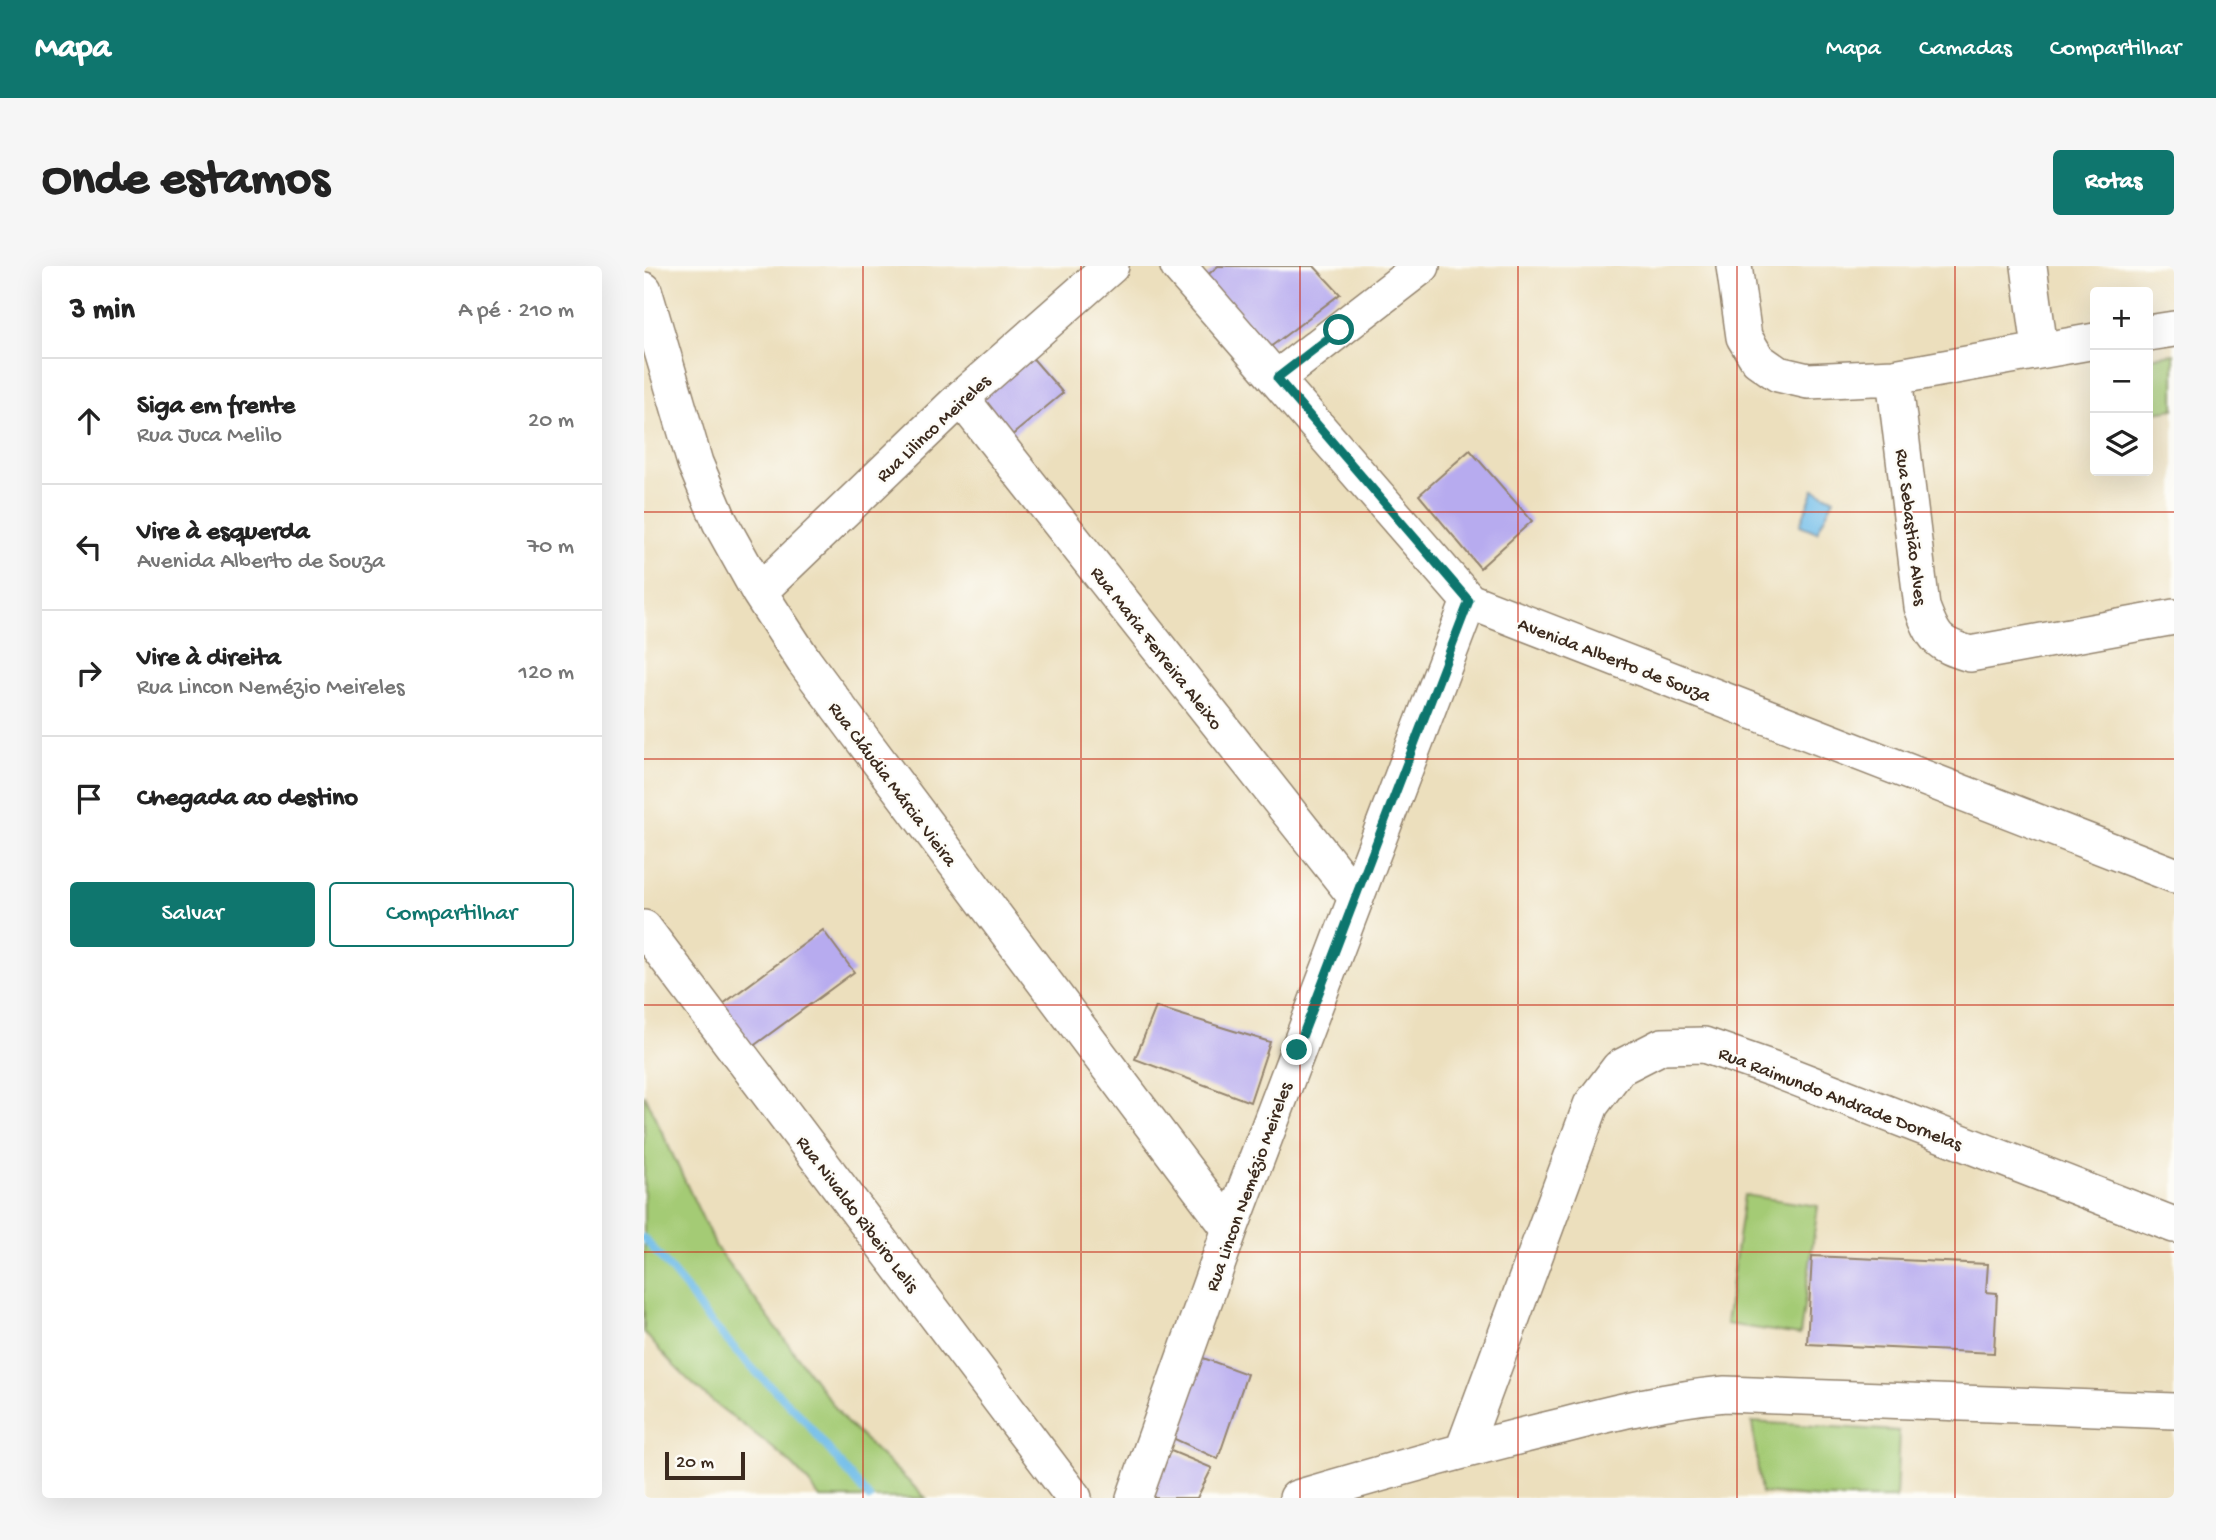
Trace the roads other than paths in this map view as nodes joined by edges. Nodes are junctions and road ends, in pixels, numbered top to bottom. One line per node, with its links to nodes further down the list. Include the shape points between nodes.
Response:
1 (1111, 266): 13 (street, Rua Lilinco Meireles)
2 (1178, 266): 12 (street, Avenida Alberto de Souza)
3 (1422, 266): 12 (street)
4 (1734, 266): 11 (street, via 1744,337 1758,360 1778,374 1808,381)
5 (2029, 266): 10 (street)
6 (644, 290): 14 (street, Rua Cláudia Márcia Vieira, via 695,463 720,522)
7 (2174, 329): 8 (street)
8 (2153, 332)
9 (2090, 342): 10 (street)
10 (2040, 349): 11 (street)
11 (1894, 377): 16 (street, Rua Sebastião Alves, via 1922,607 1930,630 1944,647 1970,654)
12 (1277, 378): 15 (street, Avenida Alberto de Souza)
13 (961, 398): 14 (street, Rua Lilinco Meireles); 18 (street, Rua Maria Ferreira Aleixo)
14 (759, 592): 21 (street, Rua Cláudia Márcia Vieira, via 856,732)
15 (1469, 601): 17 (street, Avenida Alberto de Souza); 18 (street, Rua Lincon Nemézio Meireles)
16 (2174, 617)
17 (2174, 875)
18 (1355, 896): 21 (street, Rua Lincon Nemézio Meireles)
19 (644, 928): 24 (street, Rua Nivaldo Ribeiro Lelis)
20 (2174, 1225): 23 (street, Rua Raimundo Andrade Dornelas, via 1704,1045 1662,1046 1619,1068 1591,1105)
21 (1230, 1229): 25 (street, Rua Lincon Nemézio Meireles)
22 (2174, 1411): 23 (street, via 1725,1394 1655,1403)
23 (1463, 1450): 26 (street)
24 (1074, 1498)
25 (1134, 1498)
26 (1297, 1498)

